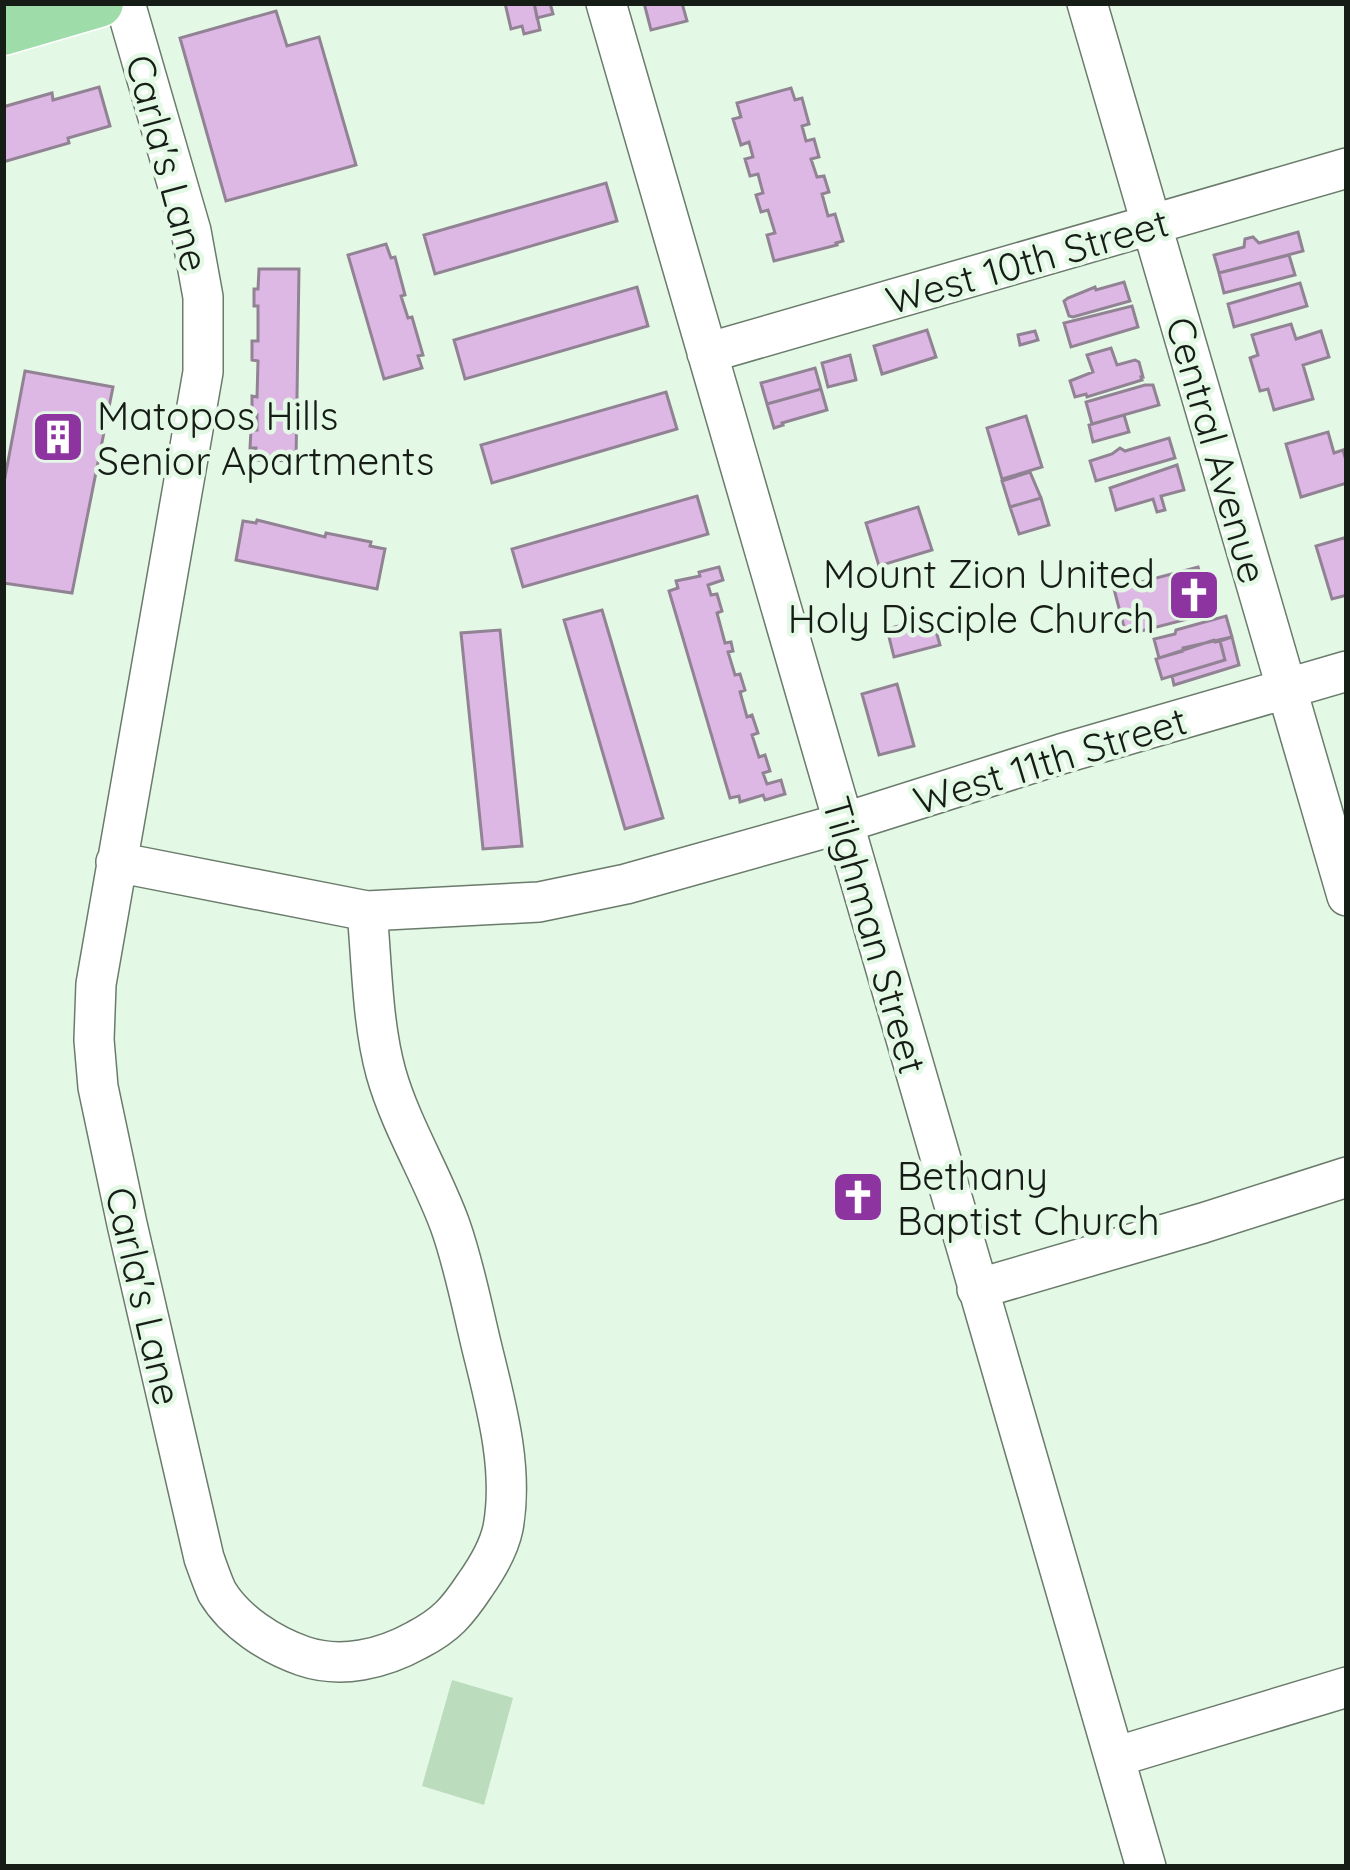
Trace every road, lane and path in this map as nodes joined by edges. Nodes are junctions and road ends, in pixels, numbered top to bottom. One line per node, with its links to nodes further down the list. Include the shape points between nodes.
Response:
1 (99, 3): 5 (main road)
2 (125, 3): 12 (street, Carla's Lane, via 203,297 202,372)
3 (606, 3): 8 (street, Tilghman Street)
4 (1088, 3): 7 (street, Central Avenue)
5 (3, 31)
6 (1347, 168): 7 (street, West 10th Street)
7 (1152, 226): 8 (street, West 10th Street); 10 (street, Central Avenue)
8 (707, 353): 11 (street, Tilghman Street)
9 (1347, 671): 10 (street, West 11th Street)
10 (1287, 689): 11 (street, West 11th Street); 13 (street, Central Avenue)
11 (843, 824): 14 (street, West 11th Street, via 539,902); 16 (street, Tilghman Street)
12 (116, 862): 14 (street, West 11th Street); 14 (street, Carla's Lane, via 96,984 98,1088 204,1558 242,1622 281,1648 342,1663 408,1645 464,1602 502,1532 507,1477 450,1224 386,1072)
13 (1347, 896)
14 (367, 910)
15 (1347, 1177): 16 (street)
16 (977, 1289): 18 (street, Tilghman Street)
17 (1347, 1687): 18 (street)
18 (1115, 1757): 19 (street, Tilghman Street)
19 (1146, 1867)

